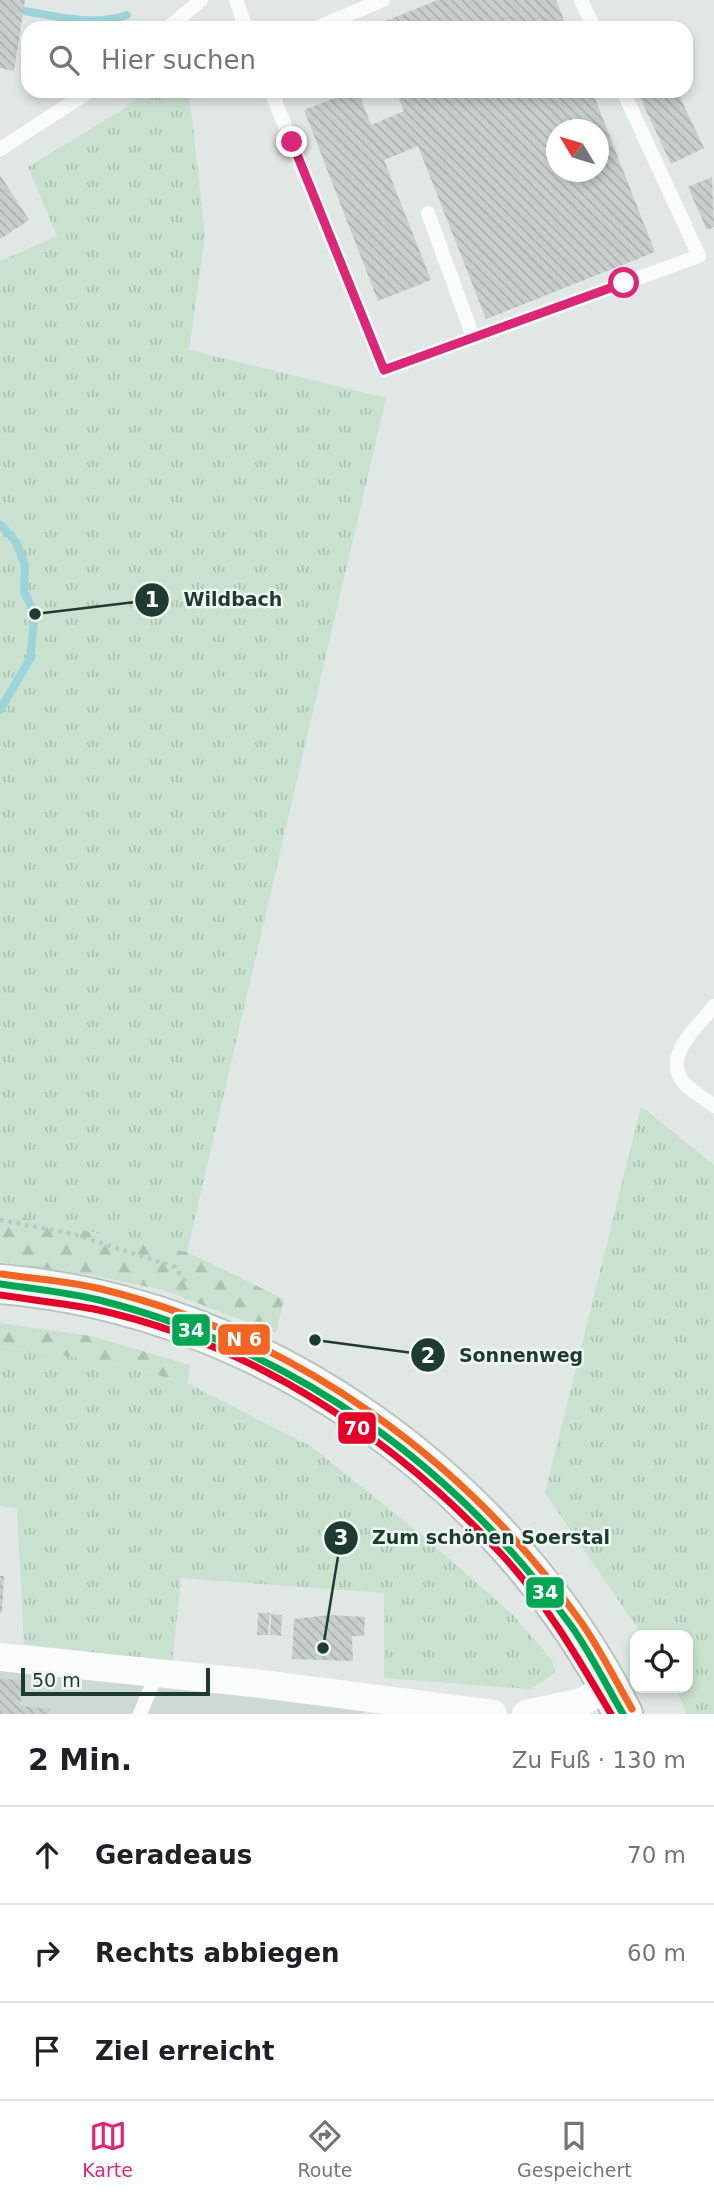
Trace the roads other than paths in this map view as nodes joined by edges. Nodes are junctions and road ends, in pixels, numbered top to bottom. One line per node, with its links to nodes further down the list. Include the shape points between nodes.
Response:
1 (201, 0): 5 (lane)
2 (236, 0): 6 (lane)
3 (383, 0): 7 (lane)
4 (581, 0): 8 (lane)
5 (176, 21)
6 (244, 21)
7 (333, 21)
8 (591, 21)
9 (79, 98): 12 (lane)
10 (274, 98): 14 (lane, via 384,370)
11 (626, 98): 14 (lane, via 699,256)
12 (0, 149)
13 (428, 213): 14 (lane)
14 (473, 337)
15 (714, 1006): 16 (lane, via 677,1054 676,1066 680,1079)
16 (714, 1106)
17 (0, 1284): 20 (main road, via 103,1301 171,1321 233,1344 335,1398 465,1500 541,1583)
18 (0, 1657): 19 (street)
19 (157, 1673): 21 (lane); 22 (street)
20 (616, 1700): 23 (street)
21 (140, 1714)
22 (493, 1714)
23 (526, 1714)

